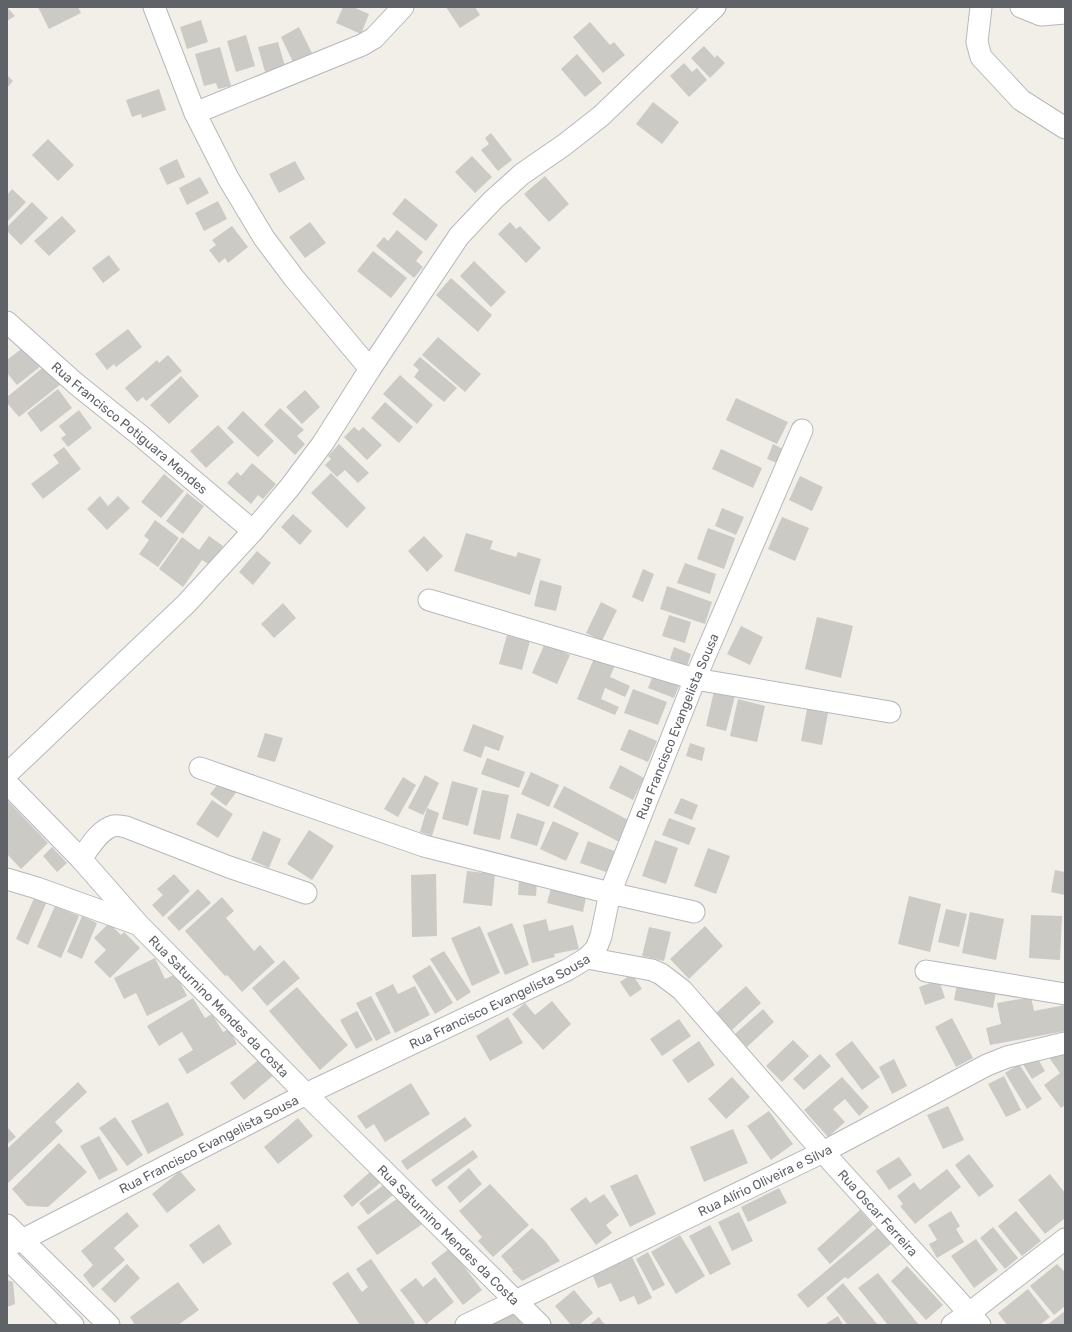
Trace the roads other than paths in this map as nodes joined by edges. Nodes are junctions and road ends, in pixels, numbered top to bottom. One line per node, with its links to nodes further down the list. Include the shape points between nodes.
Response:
1 (154, 7): 7 (street)
2 (403, 7): 7 (street, via 374,38 362,45)
3 (715, 7): 10 (street, via 601,116 522,174 493,200 459,236)
4 (981, 7): 8 (street, via 977,42 981,57 1022,100)
5 (1021, 7): 6 (street, via 1041,15)
6 (1065, 13)
7 (195, 113): 10 (street, via 228,178 264,238)
8 (1065, 128)
9 (7, 322): 12 (street, Rua Francisco Potiguara Mendes)
10 (370, 369): 12 (street, via 323,443)
11 (802, 430): 14 (street, Rua Francisco Evangelista Sousa)
12 (253, 531): 17 (street, via 186,604)
13 (429, 600): 14 (street)
14 (695, 679): 15 (street); 22 (street, Rua Francisco Evangelista Sousa)
15 (890, 712)
16 (200, 768): 22 (street, via 424,846)
17 (7, 774)
18 (7, 783): 19 (street, Rua Saturnino Mendes da Costa)
19 (81, 859): 21 (street, via 108,828 126,827 229,867); 24 (street, Rua Saturnino Mendes da Costa)
20 (7, 879): 24 (street)
21 (306, 893)
22 (610, 893): 23 (street); 25 (street, Rua Francisco Evangelista Sousa, via 601,936 596,949)
23 (694, 912)
24 (139, 925): 29 (street, Rua Saturnino Mendes da Costa)
25 (588, 958): 29 (street, Rua Francisco Evangelista Sousa, via 568,970); 30 (street, Rua Oscar Ferreira, via 652,970 682,990)
26 (926, 971): 27 (street)
27 (1065, 994)
28 (1065, 1043): 30 (street, Rua Alírio Oliveira e Silva, via 1007,1057 987,1065)
29 (306, 1094): 33 (street, Rua Francisco Evangelista Sousa); 35 (street, Rua Saturnino Mendes da Costa)
30 (823, 1152): 35 (street, Rua Alírio Oliveira e Silva); 36 (street, Rua Oscar Ferreira)
31 (7, 1225): 33 (street)
32 (1065, 1239): 36 (street)
33 (15, 1243): 38 (street)
34 (7, 1258): 37 (street)
35 (516, 1301): 39 (street, Rua Alírio Oliveira e Silva); 40 (street, Rua Saturnino Mendes da Costa)
36 (967, 1321)
37 (73, 1325)
38 (109, 1325)
39 (466, 1325)
40 (540, 1325)

